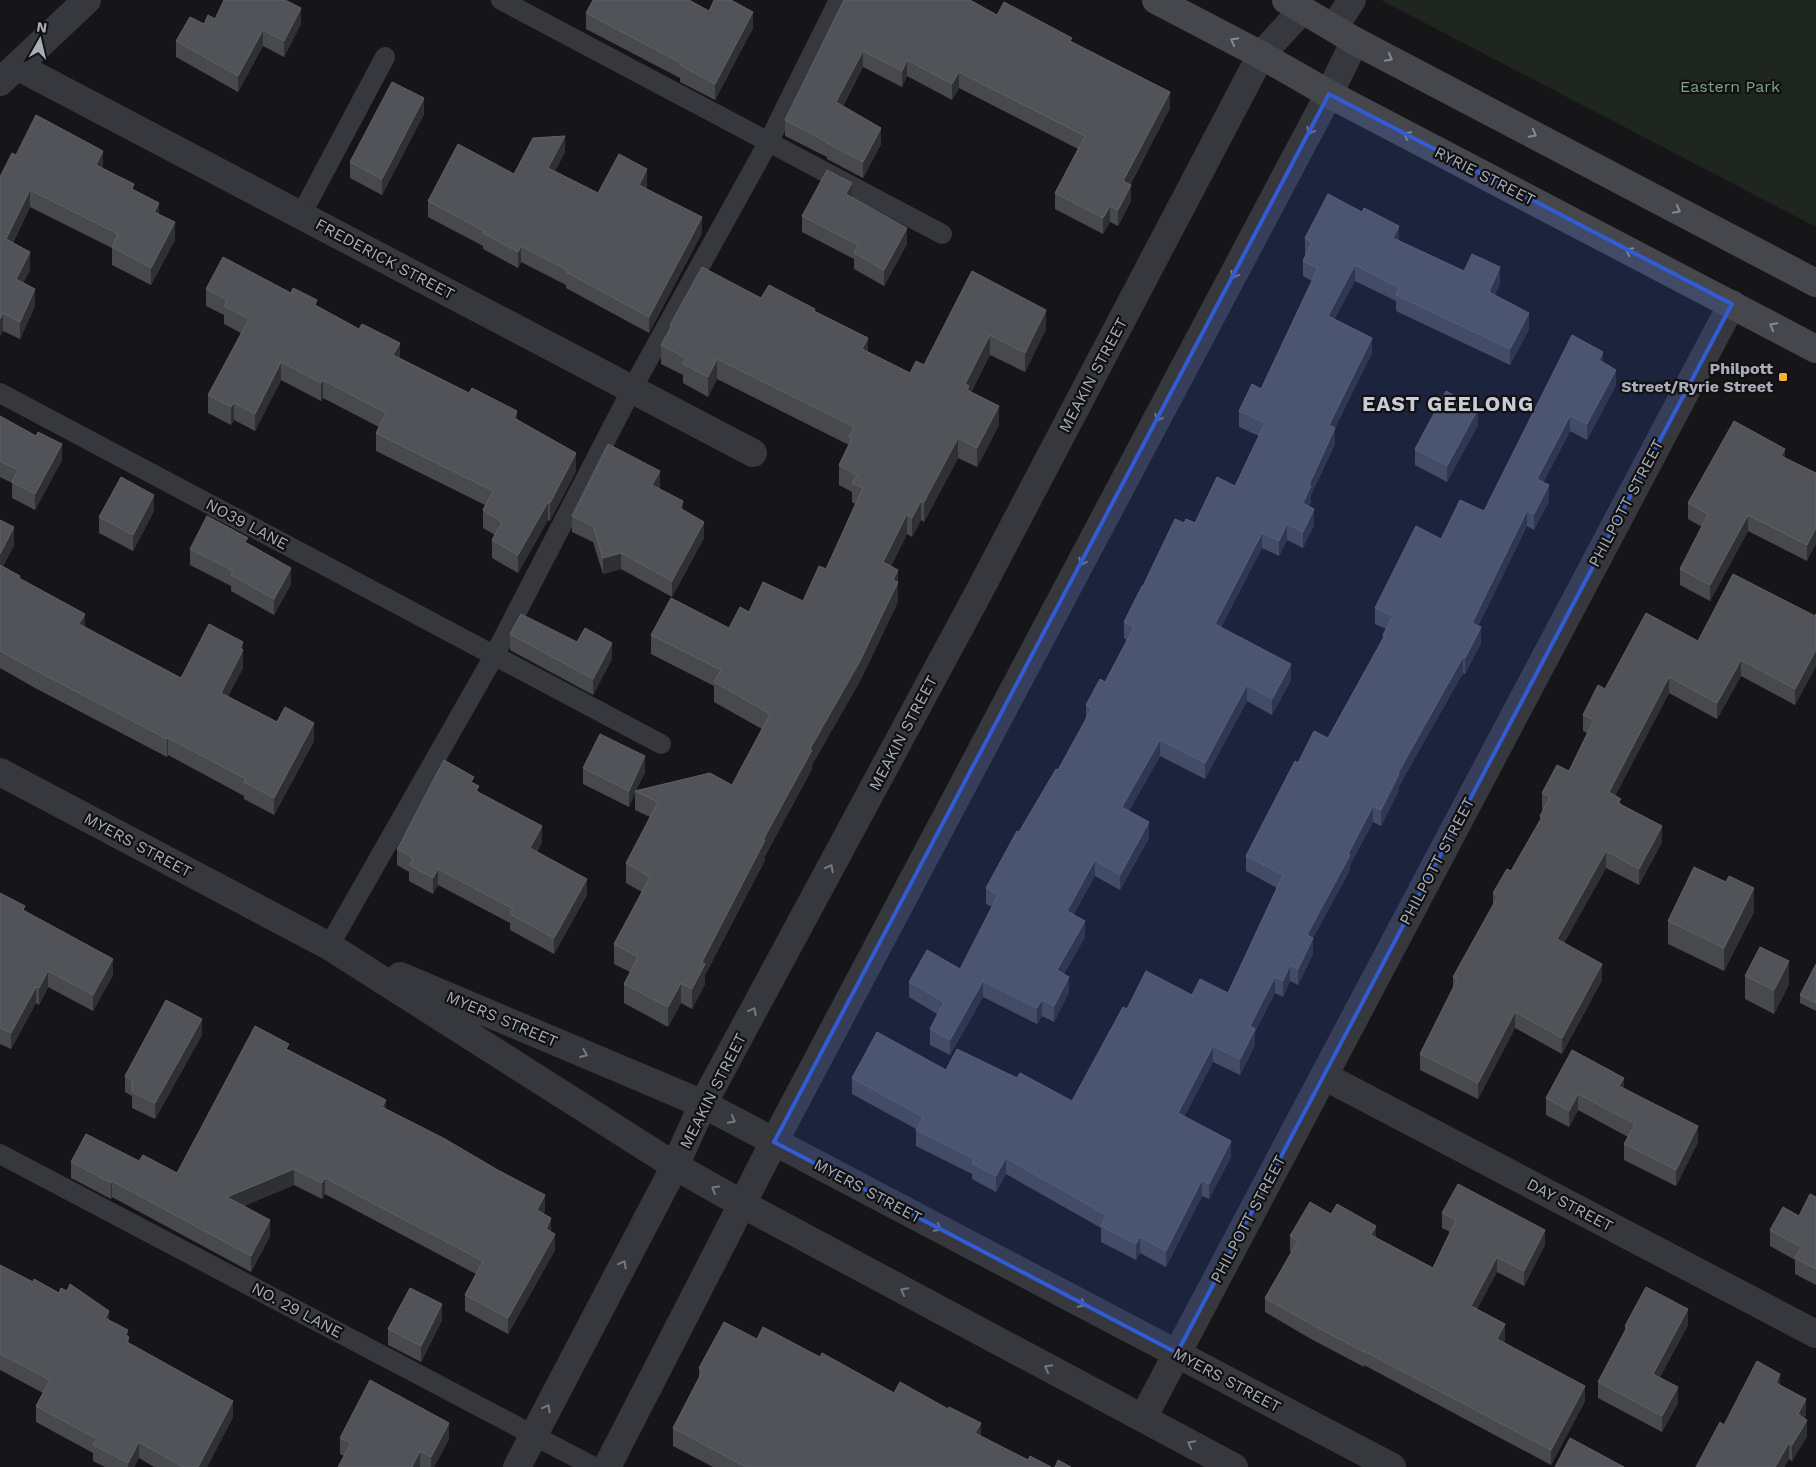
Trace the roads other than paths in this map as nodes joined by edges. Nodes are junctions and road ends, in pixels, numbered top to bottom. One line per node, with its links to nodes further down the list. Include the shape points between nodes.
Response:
1 (87, 0): 10 (street)
2 (501, 0): 12 (lane)
3 (838, 0): 12 (lane)
4 (1156, 0): 8 (main road, RYRIE STREET, one-way to 4)
5 (1352, 0): 7 (street)
6 (1294, 5): 7 (main road); 8 (street, MEAKIN STREET)
7 (1345, 34): 11 (street); 15 (main road, one-way to 15)
8 (1261, 55): 11 (main road, RYRIE STREET); 26 (street, MEAKIN STREET, one-way to 8, via 980,590)
9 (386, 57): 13 (lane)
10 (9, 74): 13 (street, FREDERICK STREET)
11 (1329, 94): 16 (main road, RYRIE STREET, one-way to 11); 27 (street, one-way to 27)
12 (769, 141): 14 (lane); 18 (lane)
13 (301, 215): 18 (street, FREDERICK STREET)
14 (942, 234)
15 (1816, 283)
16 (1732, 304): 17 (main road, RYRIE STREET, one-way to 16); 25 (street, PHILPOTT STREET)
17 (1816, 349)
18 (632, 389): 20 (street, FREDERICK STREET); 21 (lane)
19 (0, 393): 21 (lane, NO39 LANE)
20 (753, 453)
21 (494, 656): 22 (lane, NO39 LANE); 24 (lane)
22 (660, 744)
23 (0, 772): 24 (street, MYERS STREET)
24 (330, 946): 26 (street, MYERS STREET, one-way to 26); 29 (street, MYERS STREET)
25 (1324, 1076): 31 (street, DAY STREET); 32 (street, PHILPOTT STREET)
26 (703, 1104): 27 (street, MYERS STREET, one-way to 27); 29 (street, MEAKIN STREET)
27 (774, 1142): 30 (street); 32 (street, MYERS STREET, one-way to 32)
28 (0, 1154): 34 (lane, NO. 29 LANE)
29 (675, 1166): 30 (street, MYERS STREET, one-way to 29); 34 (street, MEAKIN STREET, one-way to 29)
30 (742, 1204): 33 (street, MYERS STREET, one-way to 30); 37 (street)
31 (1816, 1334)
32 (1177, 1354): 33 (street, PHILPOTT STREET); 39 (street, MYERS STREET)
33 (1143, 1418): 38 (street, MYERS STREET, one-way to 33)
34 (534, 1434): 35 (street, MEAKIN STREET); 36 (lane, NO. 29 LANE)
35 (517, 1467)
36 (594, 1467)
37 (607, 1467)
38 (1234, 1467)
39 (1392, 1467)

